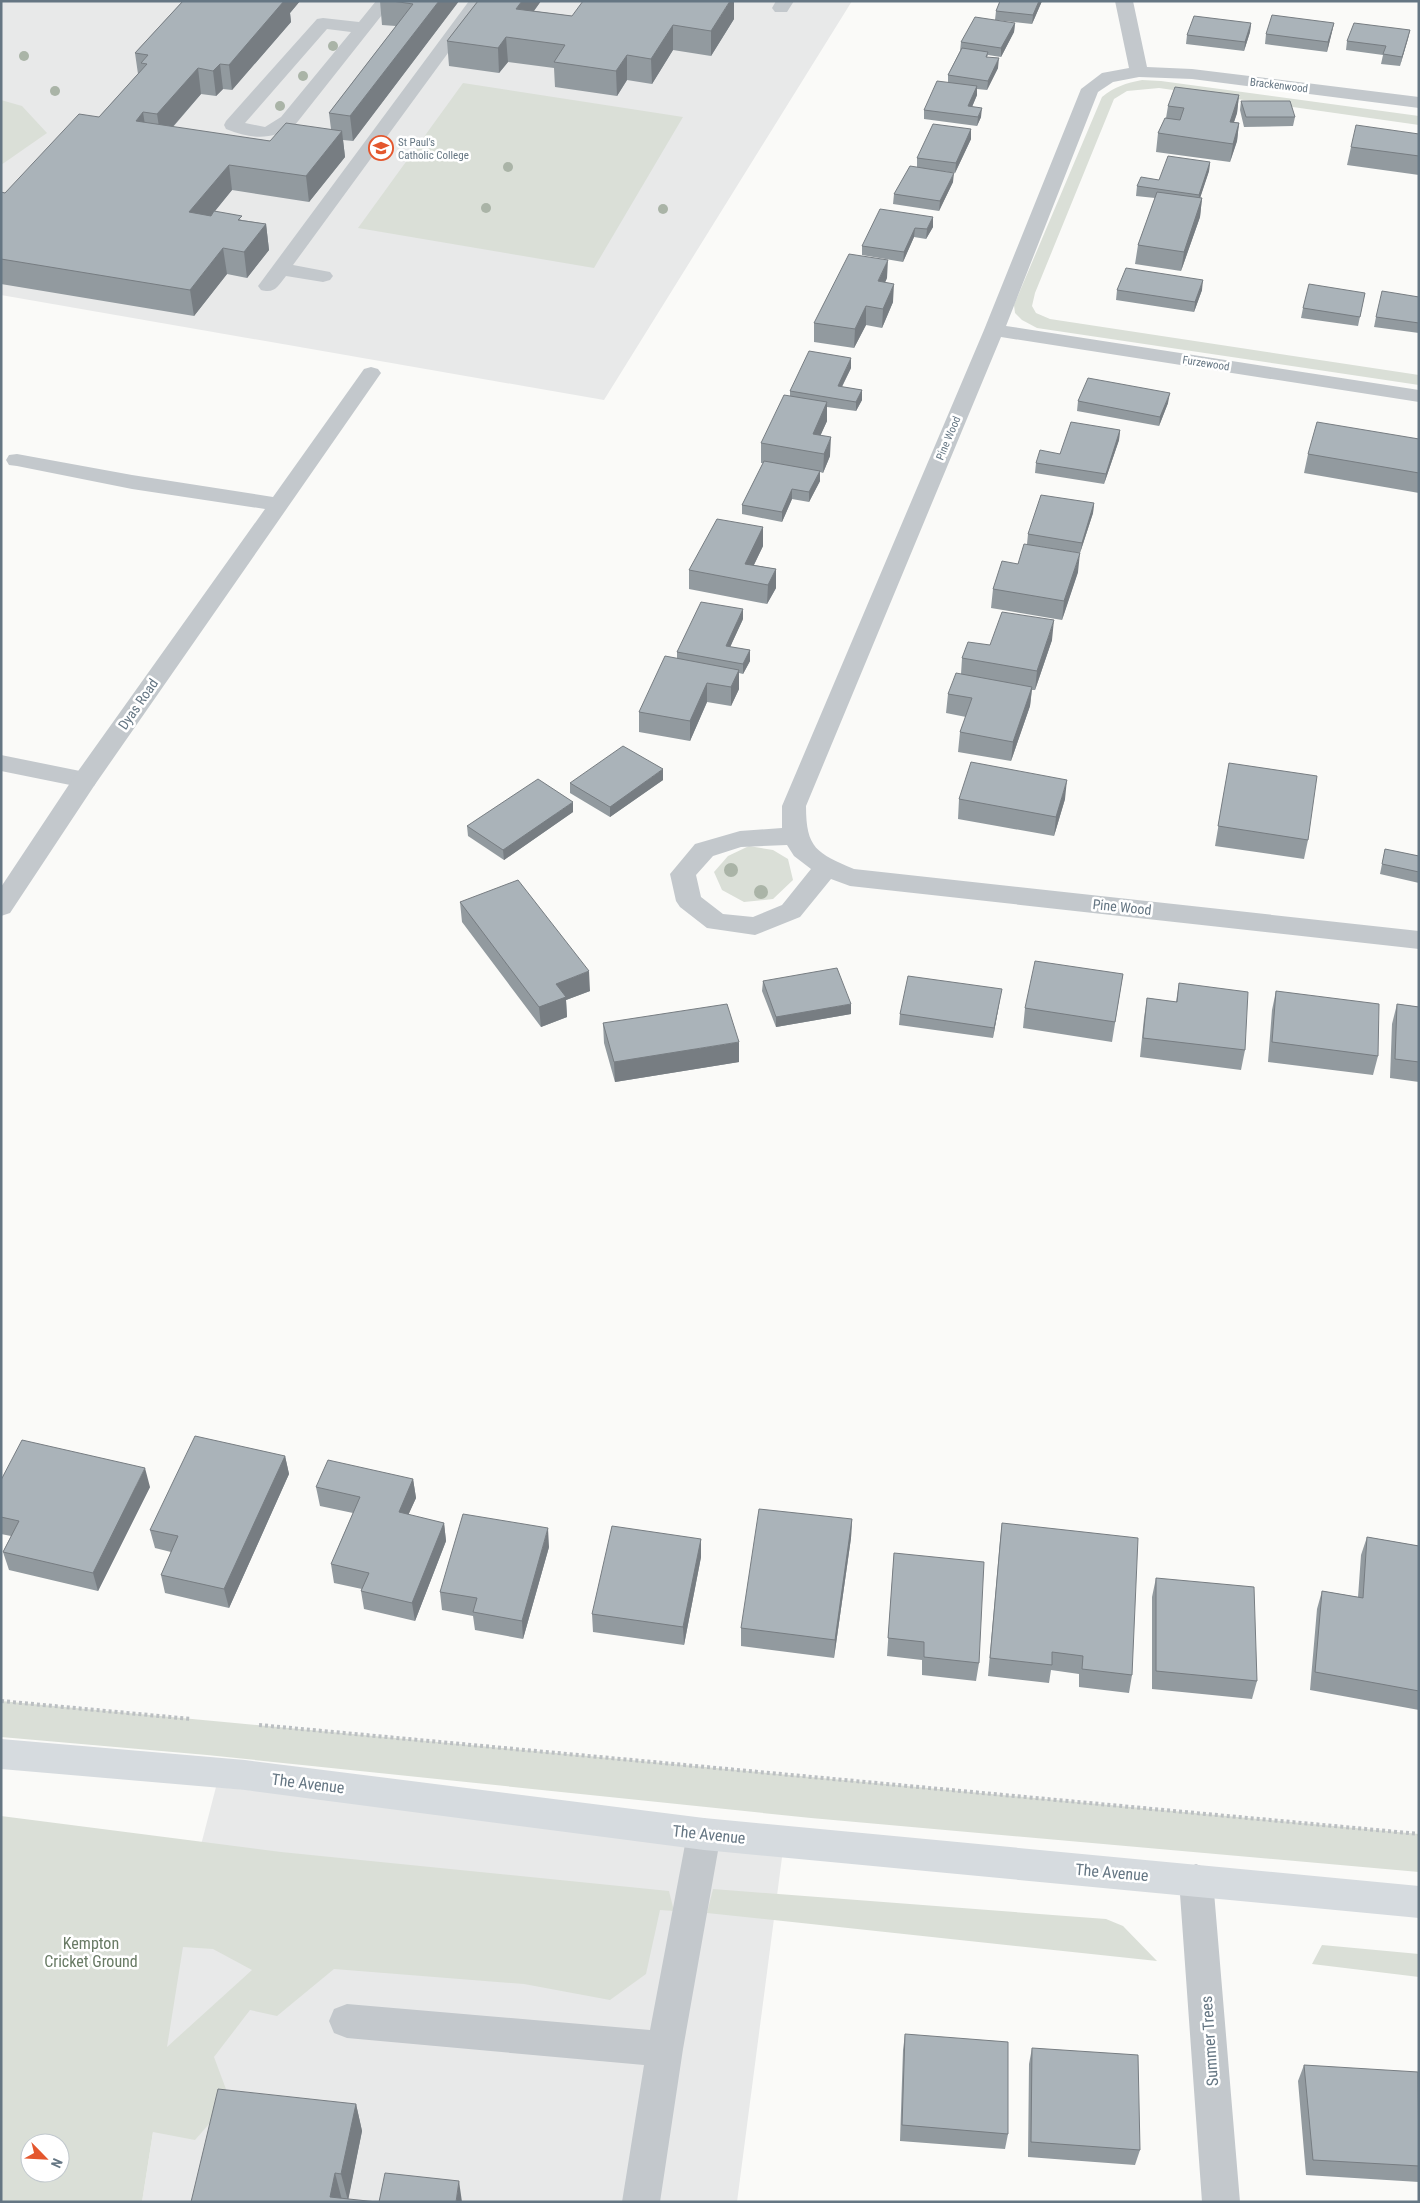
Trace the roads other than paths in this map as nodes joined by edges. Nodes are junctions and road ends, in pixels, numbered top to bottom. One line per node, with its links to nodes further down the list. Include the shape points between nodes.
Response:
1 (385, 1): 4 (street)
2 (478, 1): 7 (street)
3 (1124, 1): 5 (street)
4 (364, 28): 4 (street, via 288,121 273,132 251,132 233,125 323,23)
5 (1139, 72): 6 (street, Brackenwood, via 1192,74); 10 (street, Pine Wood, via 1108,77 1090,90)
6 (1419, 103)
7 (281, 269): 8 (street); 9 (street)
8 (323, 276)
9 (268, 286)
10 (994, 330): 12 (street, Furzewood); 17 (street, Pine Wood, via 794,806)
11 (371, 373): 14 (street, Dyas Road)
12 (1419, 396)
13 (17, 460): 14 (street, via 132,482)
14 (278, 504): 16 (street, Dyas Road)
15 (1, 763): 16 (street)
16 (85, 780): 19 (street, Dyas Road)
17 (795, 836): 18 (street, Pine Wood, via 805,853); 18 (street, via 740,839 704,850 683,874 689,901 716,922 755,926 791,911)
18 (827, 867): 20 (street, Pine Wood, via 850,877)
19 (1, 907)
20 (1419, 940)
21 (1, 1754): 22 (street, The Avenue, via 245,1775)
22 (704, 1834): 23 (street, The Avenue); 26 (street)
23 (1196, 1880): 24 (street, The Avenue); 28 (street, Summer Trees)
24 (1419, 1902)
25 (347, 2021): 26 (street)
26 (665, 2049): 27 (street)
27 (641, 2202)
28 (1221, 2202)

